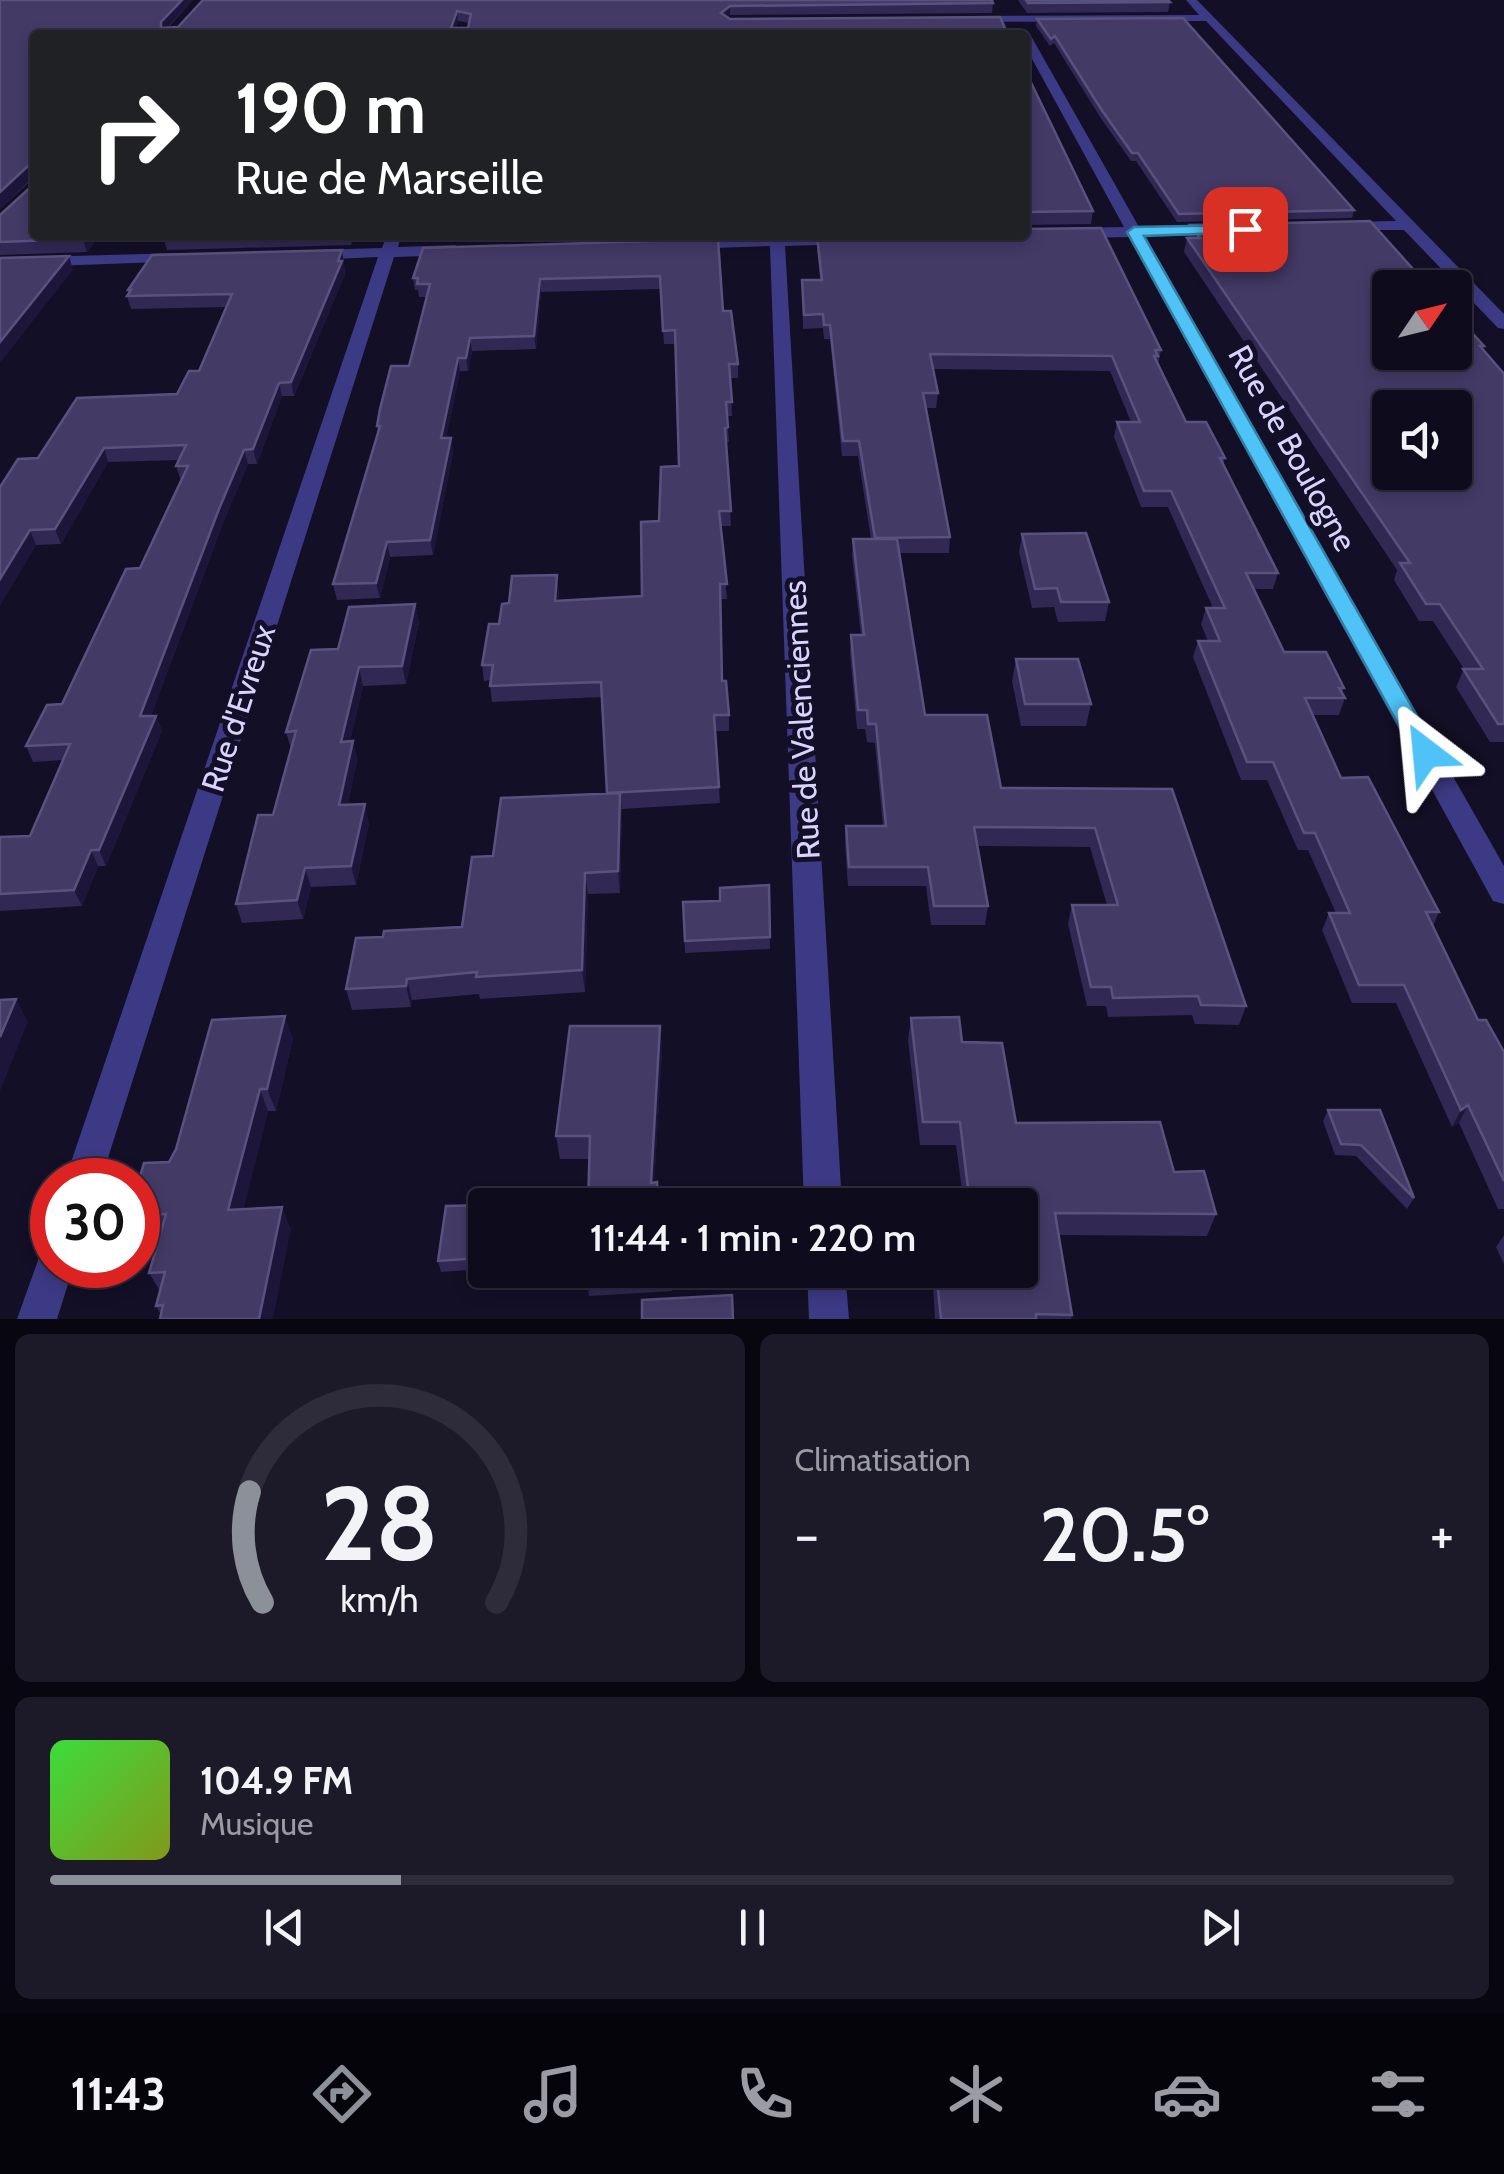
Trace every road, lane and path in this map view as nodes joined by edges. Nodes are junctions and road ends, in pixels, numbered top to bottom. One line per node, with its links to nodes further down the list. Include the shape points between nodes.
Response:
1 (1192, 0): 3 (street)
2 (1010, 4): 5 (street, Rue de Boulogne)
3 (1208, 18): 5 (street); 8 (street)
4 (949, 19): 5 (street)
5 (1015, 19): 6 (street, Rue de Boulogne)
6 (1022, 30)
7 (1030, 44): 11 (street, Rue de Boulogne)
8 (1410, 225): 9 (street); 21 (street)
9 (1316, 227)
10 (1245, 229): 11 (street)
11 (1134, 232): 12 (street); 22 (street, Rue de Boulogne)
12 (1030, 234)
13 (739, 240): 16 (street)
14 (778, 240): 24 (street, Rue de Valenciennes)
15 (391, 244): 17 (street); 18 (street); 23 (street, Rue d'Evreux)
16 (662, 244)
17 (470, 250)
18 (298, 255)
19 (199, 258): 20 (street)
20 (0, 263)
21 (1504, 324)
22 (1504, 893)
23 (90, 1158)
24 (823, 1188)
25 (47, 1288): 27 (street)
26 (827, 1288): 28 (street)
27 (37, 1319)
28 (829, 1319)

